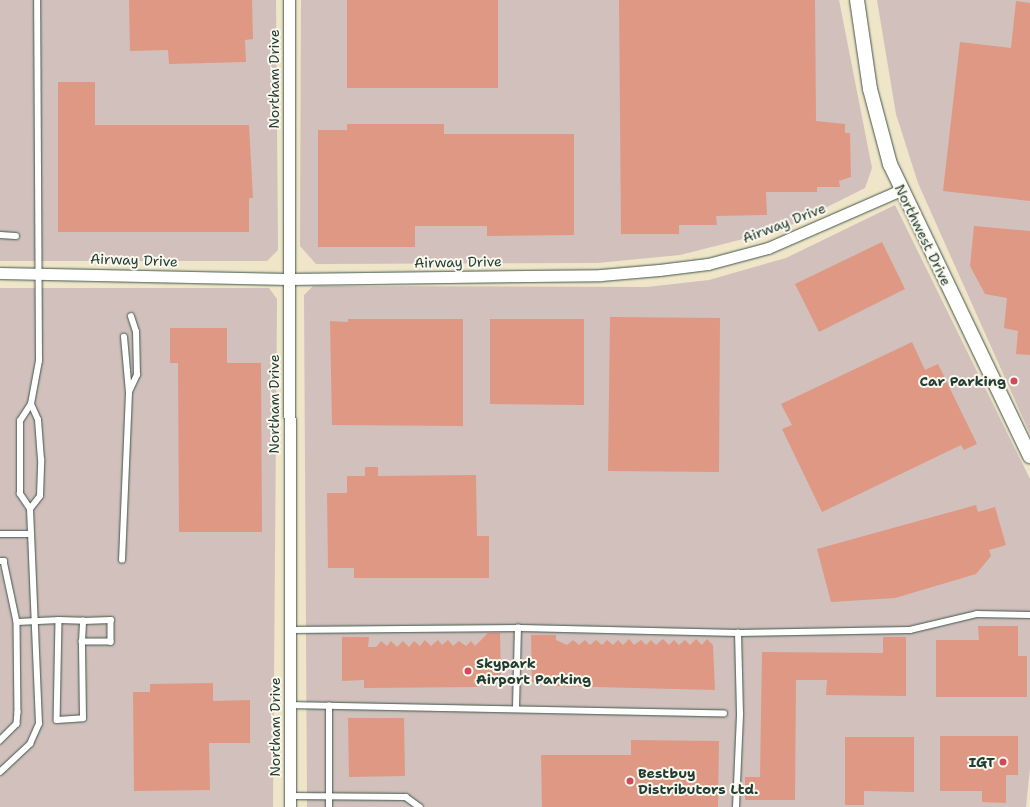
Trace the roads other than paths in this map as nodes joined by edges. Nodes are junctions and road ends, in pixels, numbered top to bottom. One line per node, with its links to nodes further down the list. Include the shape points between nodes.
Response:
1 (37, 0): 7 (lane)
2 (289, 0): 9 (street, Northam Drive)
3 (857, 0): 4 (street, Northwest Drive, via 870,89 880,134)
4 (901, 190): 9 (street, Airway Drive, via 768,248 708,264 601,275); 14 (street, Northwest Drive)
5 (0, 235): 6 (lane)
6 (16, 236)
7 (36, 272): 8 (street, Airway Drive); 9 (street, Airway Drive); 13 (lane, via 39,361)
8 (0, 273)
9 (288, 279): 26 (street, Northam Drive)
10 (131, 317): 12 (lane, via 136,332 137,376)
11 (124, 337): 12 (lane)
12 (129, 393): 19 (lane)
13 (31, 404): 15 (lane, via 38,420 41,460 40,496); 15 (lane, via 20,420 20,494)
14 (1030, 456)
15 (30, 509): 17 (lane)
16 (0, 534): 17 (lane)
17 (31, 534): 24 (lane)
18 (0, 560): 23 (lane, via 4,561)
19 (122, 560)
20 (1030, 615): 27 (lane, via 977,614 910,630)
21 (59, 620): 22 (lane); 24 (lane); 28 (lane, via 57,720 83,718)
22 (83, 621): 28 (lane); 28 (lane, via 111,620 112,642)
23 (17, 622): 24 (lane); 33 (lane, via 17,724)
24 (36, 622): 34 (lane, via 37,734)
25 (518, 628): 26 (lane); 27 (lane); 31 (lane)
26 (290, 630): 29 (street, Northam Drive)
27 (738, 633): 40 (lane, via 740,714)
28 (82, 642)
29 (290, 705): 30 (lane); 36 (street, Northam Drive)
30 (330, 706): 31 (lane); 35 (lane)
31 (516, 708): 32 (lane)
32 (724, 713)
33 (0, 741)
34 (0, 772)
35 (332, 795): 36 (lane); 38 (lane); 39 (lane, via 406,796)
36 (290, 796): 37 (street, Northam Drive)
37 (290, 807)
38 (329, 807)
39 (420, 807)
40 (736, 807)

